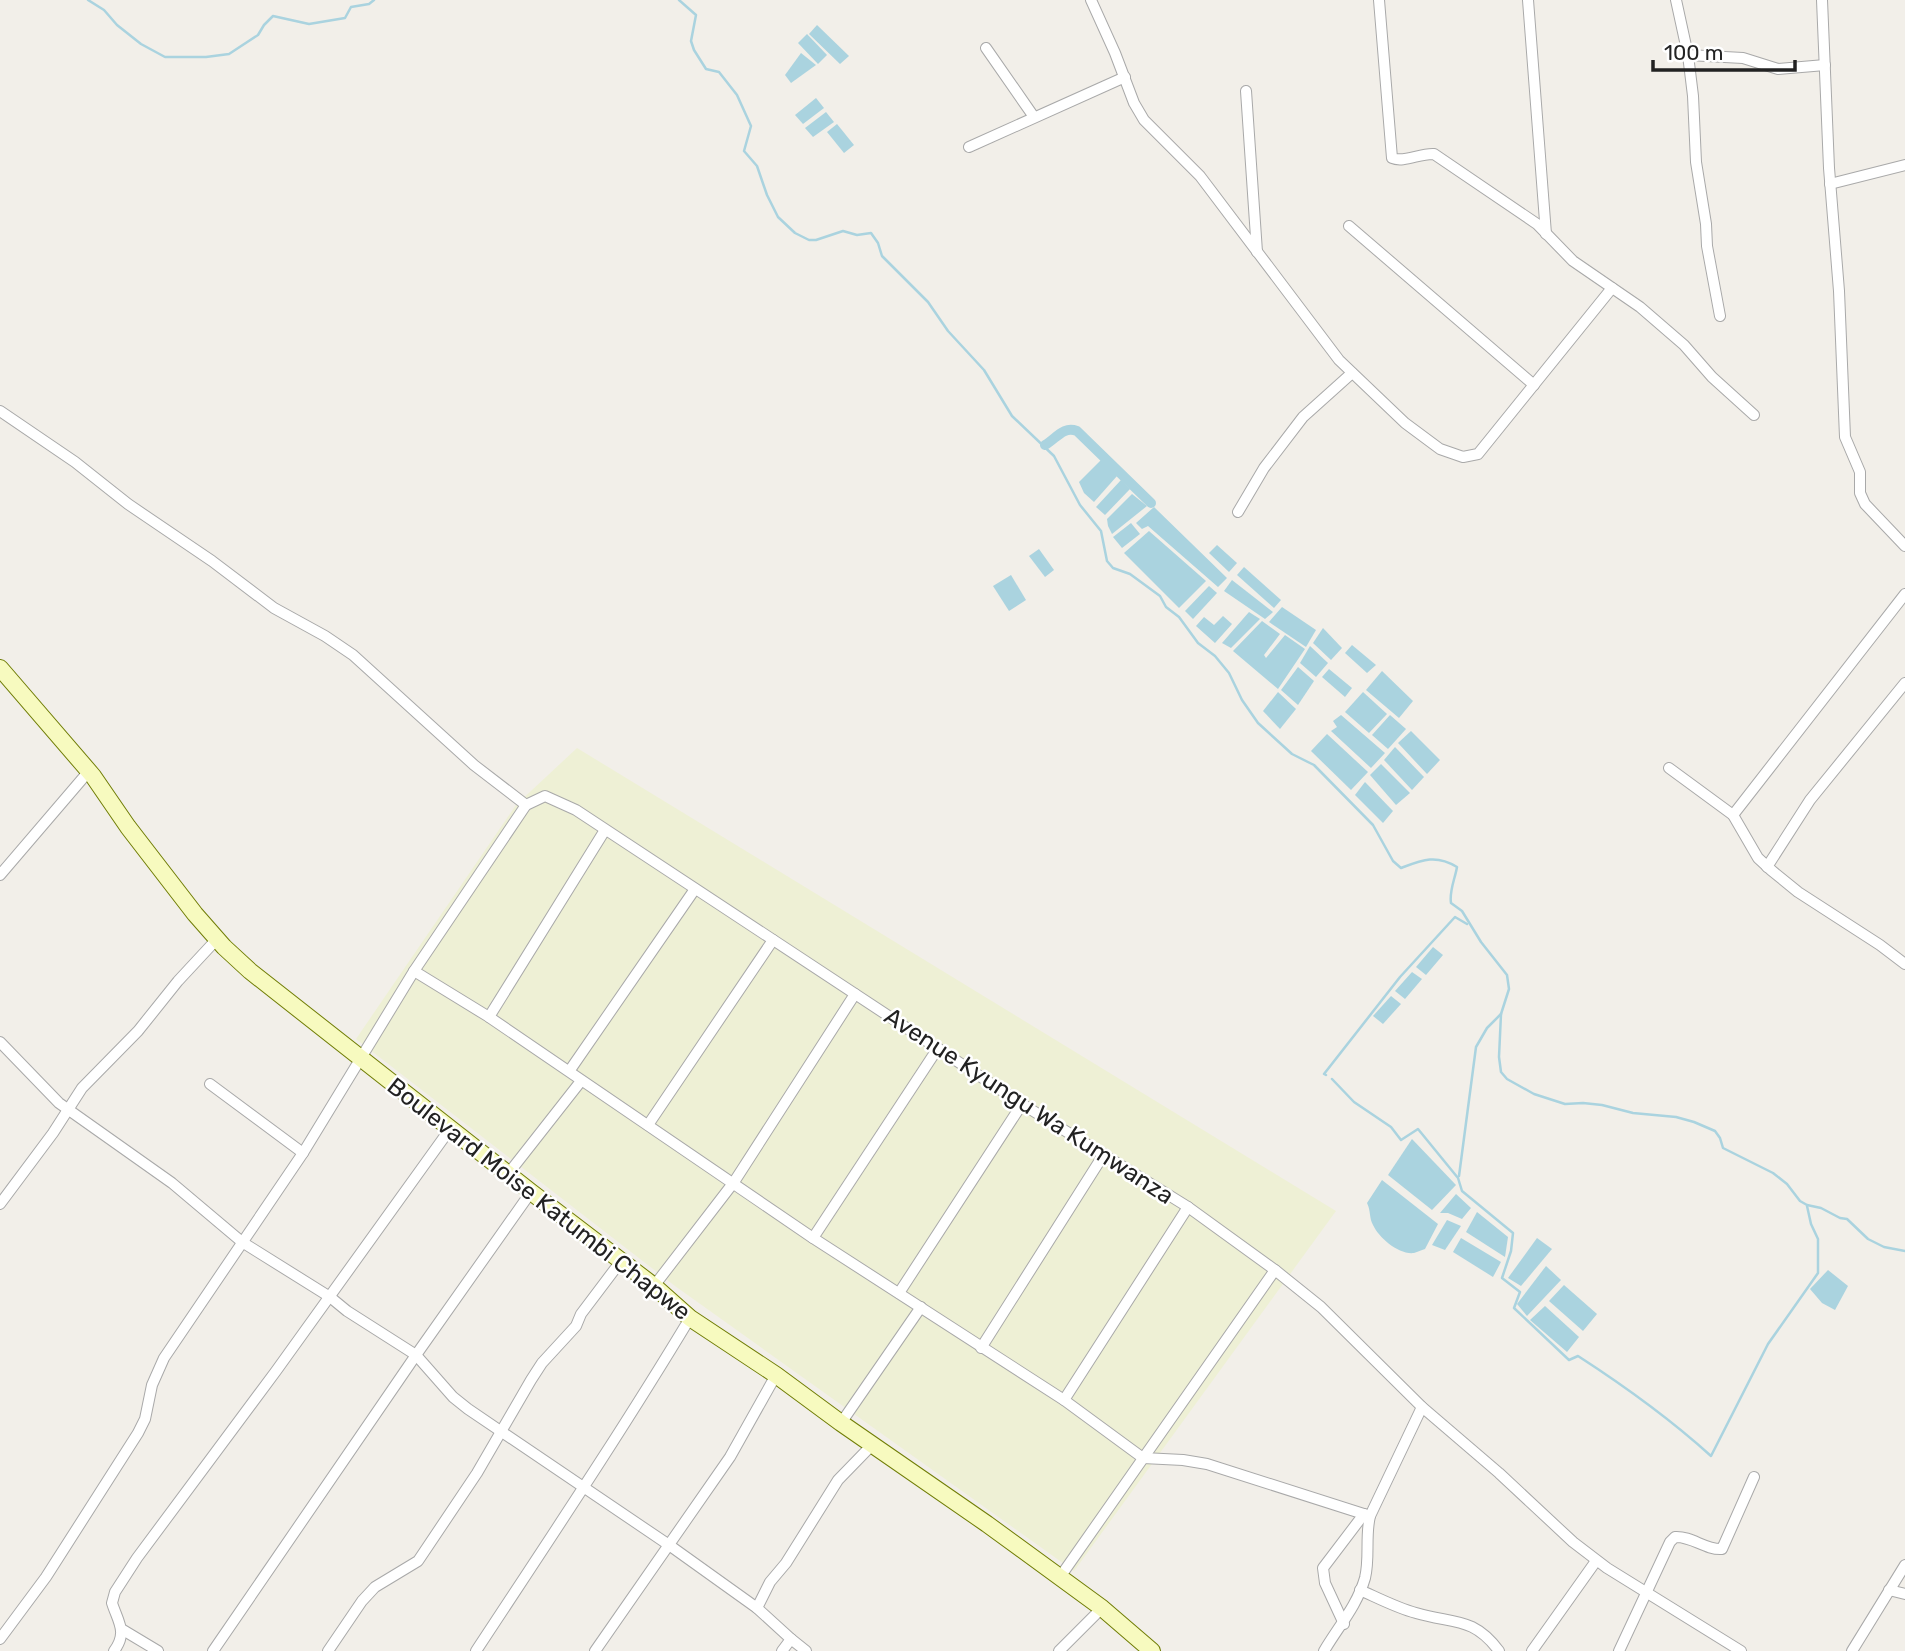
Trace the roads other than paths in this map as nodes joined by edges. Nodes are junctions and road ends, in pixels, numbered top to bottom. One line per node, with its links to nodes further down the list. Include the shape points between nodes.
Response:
1 (1091, 0): 9 (street)
2 (1379, 0): 16 (street, via 1392,158 1434,154)
3 (1528, 0): 16 (street)
4 (1676, 0): 7 (street)
5 (1822, 0): 8 (street)
6 (986, 48): 11 (street)
7 (1688, 55): 8 (street, via 1743,58 1778,69); 19 (street, via 1700,200)
8 (1825, 65): 14 (street)
9 (1125, 78): 11 (street); 17 (street, via 1143,120 1200,176)
10 (1246, 91): 17 (street)
11 (1034, 117): 12 (street)
12 (969, 147)
13 (1905, 164): 14 (street)
14 (1830, 184): 25 (street, via 1845,436 1860,472 1865,504)
15 (1349, 226): 21 (street)
16 (1546, 234): 18 (street, via 1573,261)
17 (1257, 253): 20 (street)
18 (1612, 288): 21 (street); 23 (street, via 1684,345)
19 (1720, 316)
20 (1352, 373): 21 (street, via 1405,423 1440,449 1463,457 1478,454); 24 (street, via 1303,417)
21 (1534, 385)
22 (0, 411): 31 (street, via 274,608 353,655 474,765)
23 (1754, 415)
24 (1238, 512)
25 (1905, 546)
26 (1905, 594): 32 (street)
27 (0, 668): 30 (street, Boulevard Moise Katumbi Chapwe)
28 (1905, 683): 34 (street, via 1810,800)
29 (1669, 768): 32 (street)
30 (89, 771): 35 (street); 37 (street, Boulevard Moise Katumbi Chapwe)
31 (526, 805): 33 (street, Avenue Kyungu Wa Kumwanza, via 545,796); 40 (street)
32 (1732, 815): 34 (street)
33 (604, 830): 36 (street, Avenue Kyungu Wa Kumwanza); 42 (street)
34 (1767, 867): 39 (street, via 1798,892)
35 (0, 875)
36 (695, 889): 38 (street, Avenue Kyungu Wa Kumwanza); 46 (street)
37 (217, 939): 45 (street, Boulevard Moise Katumbi Chapwe); 50 (street)
38 (773, 940): 41 (street, Avenue Kyungu Wa Kumwanza); 51 (street)
39 (1902, 957)
40 (414, 971): 42 (street); 45 (street)
41 (855, 994): 44 (street, Avenue Kyungu Wa Kumwanza); 56 (street)
42 (489, 1017): 46 (street)
43 (0, 1042): 50 (street)
44 (938, 1048): 49 (street, Avenue Kyungu Wa Kumwanza); 60 (street)
45 (359, 1058): 52 (street, Boulevard Moise Katumbi Chapwe); 53 (street)
46 (570, 1070): 47 (street)
47 (581, 1081): 51 (street); 55 (street)
48 (210, 1084): 53 (street)
49 (1022, 1104): 54 (street, Avenue Kyungu Wa Kumwanza); 65 (street)
50 (67, 1107): 58 (street); 61 (street, via 172,1183)
51 (648, 1125): 56 (street)
52 (450, 1129): 55 (street, Boulevard Moise Katumbi Chapwe); 66 (street)
53 (303, 1153): 61 (street)
54 (1104, 1154): 59 (street, Avenue Kyungu Wa Kumwanza); 69 (street)
55 (508, 1174): 57 (street, Boulevard Moise Katumbi Chapwe)
56 (734, 1182): 60 (street); 64 (street)
57 (531, 1192): 62 (street, Boulevard Moise Katumbi Chapwe); 70 (street)
58 (0, 1204)
59 (1188, 1208): 63 (street, Avenue Kyungu Wa Kumwanza); 72 (street)
60 (813, 1238): 65 (street)
61 (242, 1242): 66 (street); 93 (street, via 161,1365 138,1433 46,1577)
62 (621, 1261): 64 (street, Boulevard Moise Katumbi Chapwe); 75 (street, via 576,1326 542,1363)
63 (1275, 1270): 73 (street, Avenue Kyungu Wa Kumwanza, via 1331,1317); 77 (street)
64 (654, 1286): 68 (street, Boulevard Moise Katumbi Chapwe)
65 (899, 1293): 67 (street)
66 (330, 1297): 70 (street); 92 (street, via 115,1592 112,1603)
67 (921, 1307): 69 (street); 74 (street)
68 (690, 1318): 71 (street, Boulevard Moise Katumbi Chapwe); 79 (street)
69 (981, 1349): 72 (street)
70 (416, 1355): 75 (street, via 453,1397); 97 (street)
71 (776, 1375): 74 (street, Boulevard Moise Katumbi Chapwe); 81 (street, via 730,1457)
72 (1063, 1400): 77 (street)
73 (1422, 1407): 80 (street); 82 (street, Avenue Kyungu Wa Kumwanza)
74 (841, 1423): 76 (street, Boulevard Moise Katumbi Chapwe)
75 (502, 1430): 79 (street); 98 (street, via 418,1561 375,1587)
76 (872, 1445): 84 (street, Boulevard Moise Katumbi Chapwe); 89 (street, via 838,1480)
77 (1143, 1458): 80 (street, via 1221,1468); 84 (street)
78 (1755, 1478): 87 (street, via 1725,1546 1719,1550 1685,1536 1675,1537)
79 (585, 1487): 81 (street); 99 (street)
80 (1367, 1515): 85 (street, via 1366,1568); 91 (street, via 1322,1568)
81 (669, 1545): 89 (street); 100 (street)
82 (1596, 1561): 87 (street, Avenue Kyungu Wa Kumwanza); 107 (street)
83 (1905, 1565): 86 (street)
84 (1060, 1577): 90 (street, Boulevard Moise Katumbi Chapwe)
85 (1360, 1590): 91 (street); 106 (street, via 1416,1614 1476,1628)
86 (1889, 1590): 88 (street); 110 (street)
87 (1647, 1594): 108 (street); 109 (street, Avenue Kyungu Wa Kumwanza)
88 (1905, 1594)
89 (757, 1608): 94 (street)
90 (1102, 1608): 103 (street); 104 (street, Boulevard Moise Katumbi Chapwe)
91 (1343, 1624): 105 (street)
92 (123, 1630): 95 (street); 96 (street)
93 (0, 1639)
94 (791, 1639): 101 (street); 102 (street)
95 (114, 1651)
96 (158, 1651)
97 (213, 1651)
98 (328, 1651)
99 (476, 1651)
100 (595, 1651)
101 (782, 1651)
102 (806, 1651)
103 (1059, 1651)
104 (1152, 1651)
105 (1324, 1651)
106 (1499, 1651)
107 (1532, 1651)
108 (1619, 1651)
109 (1741, 1651)
110 (1852, 1651)

